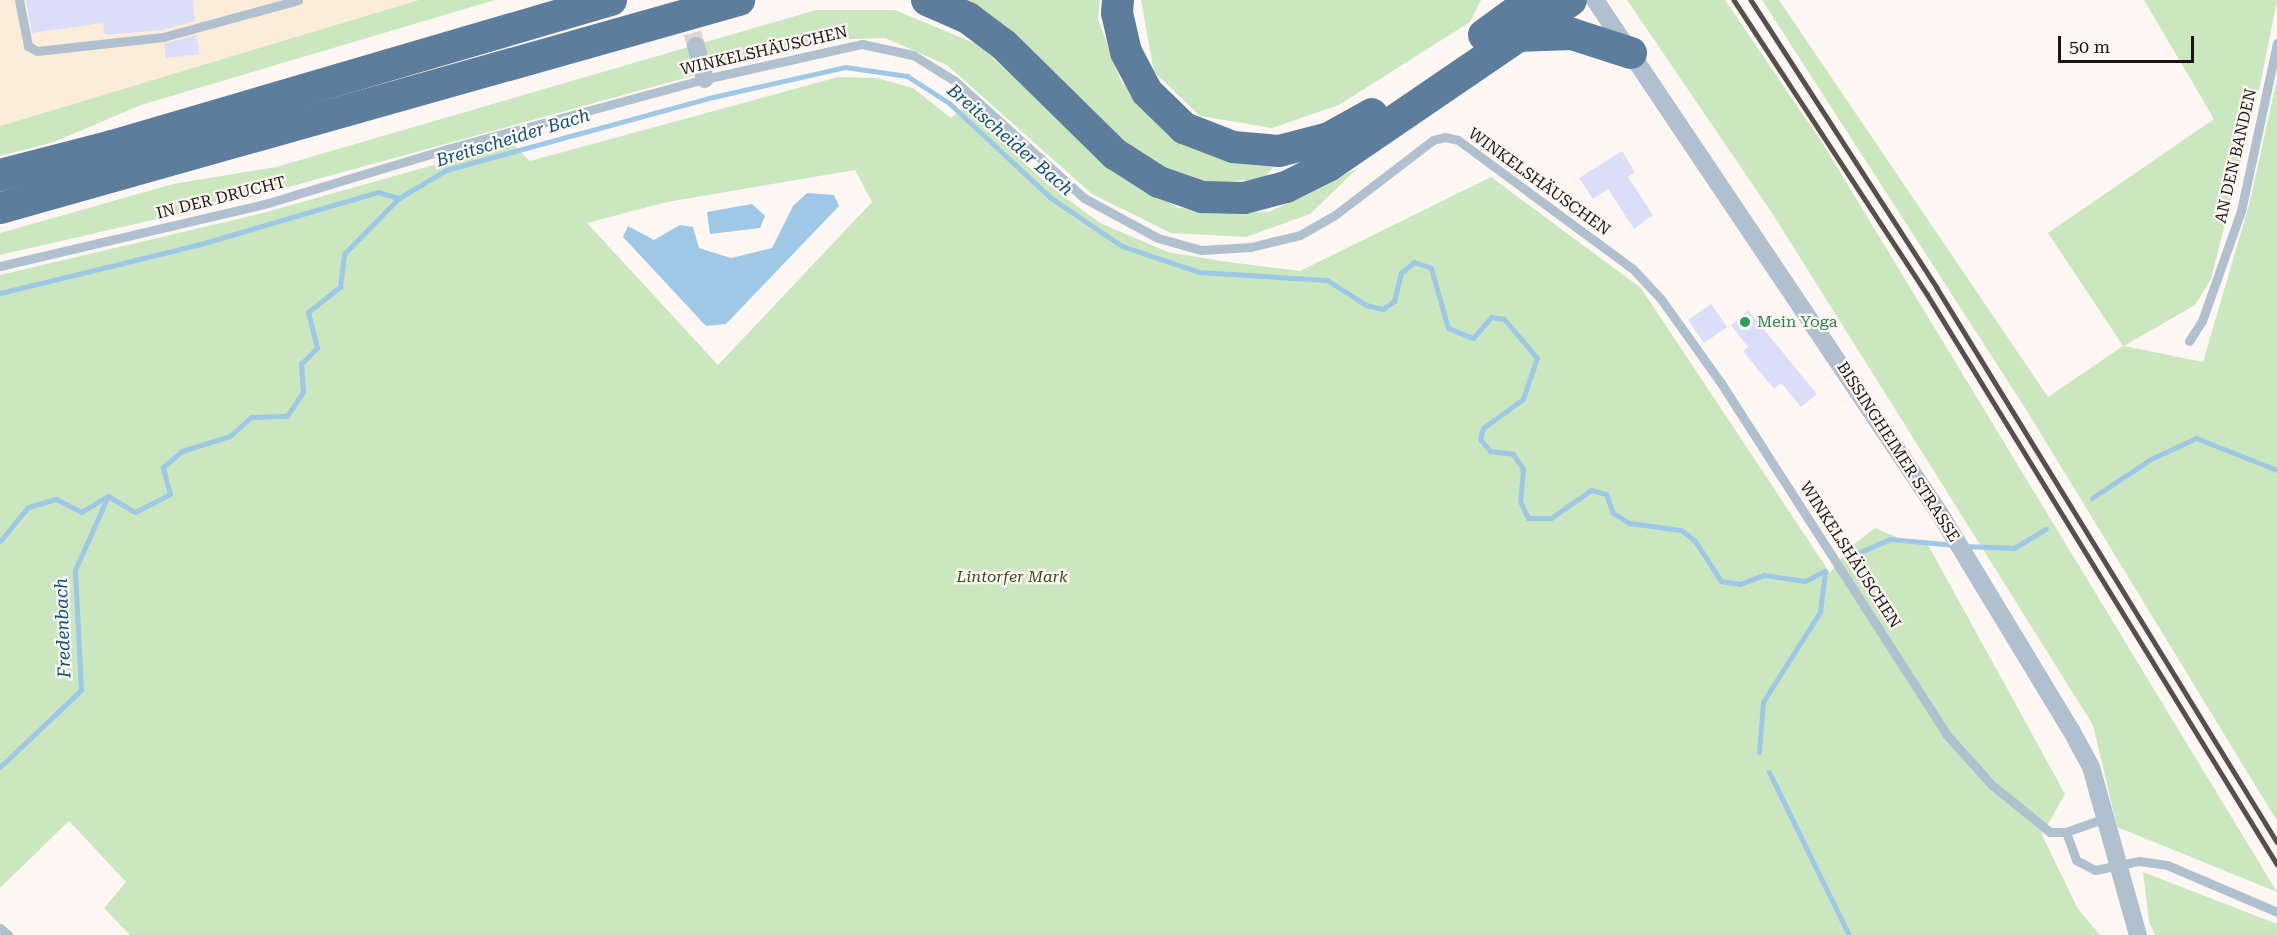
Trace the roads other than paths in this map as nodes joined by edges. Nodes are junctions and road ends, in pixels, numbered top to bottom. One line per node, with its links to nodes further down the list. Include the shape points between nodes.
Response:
1 (19, 0): 2 (lane, via 28,46 37,51 163,38)
2 (298, 0)
3 (611, 0): 10 (highway)
4 (927, 0): 11 (highway, via 968,18 1004,45 1115,154 1159,182 1202,197 1244,198 1286,187 1328,166)
5 (1118, 0): 11 (highway, via 1126,52 1147,92 1184,128 1233,147 1268,150 1329,138 1371,115)
6 (1532, 0): 11 (highway)
7 (1572, 0): 11 (highway)
8 (1595, 0): 14 (street, BISSINGHEIMER STRASSE)
9 (739, 1): 18 (highway)
10 (550, 11): 17 (highway)
11 (1508, 21): 14 (highway, via 1572,34)
12 (2277, 43): 20 (lane, AN DEN BANDEN, via 2241,211 2202,321)
13 (696, 46): 15 (street)
14 (1631, 53): 21 (street, BISSINGHEIMER STRASSE, via 1970,561 2091,767)
15 (705, 79): 16 (lane, WINKELSHÄUSCHEN); 22 (lane, WINKELSHÄUSCHEN, via 862,44 913,55 955,81 1084,198 1158,238 1201,250 1251,247 1300,235 1335,214 1433,140 1458,140 1633,269 1661,299 1839,564 1946,734 2018,808 2050,832)
16 (447, 149): 19 (lane, IN DER DRUCHT, via 268,203)
17 (0, 175)
18 (0, 208)
19 (0, 266)
20 (2189, 340)
21 (2105, 819): 22 (lane); 23 (street, BISSINGHEIMER STRASSE)
22 (2066, 832): 23 (lane, via 2076,860 2095,870)
23 (2117, 865): 24 (lane, via 2139,861 2167,865); 27 (street, BISSINGHEIMER STRASSE)
24 (2277, 912)
25 (0, 928): 26 (lane)
26 (8, 935)
27 (2138, 935)

